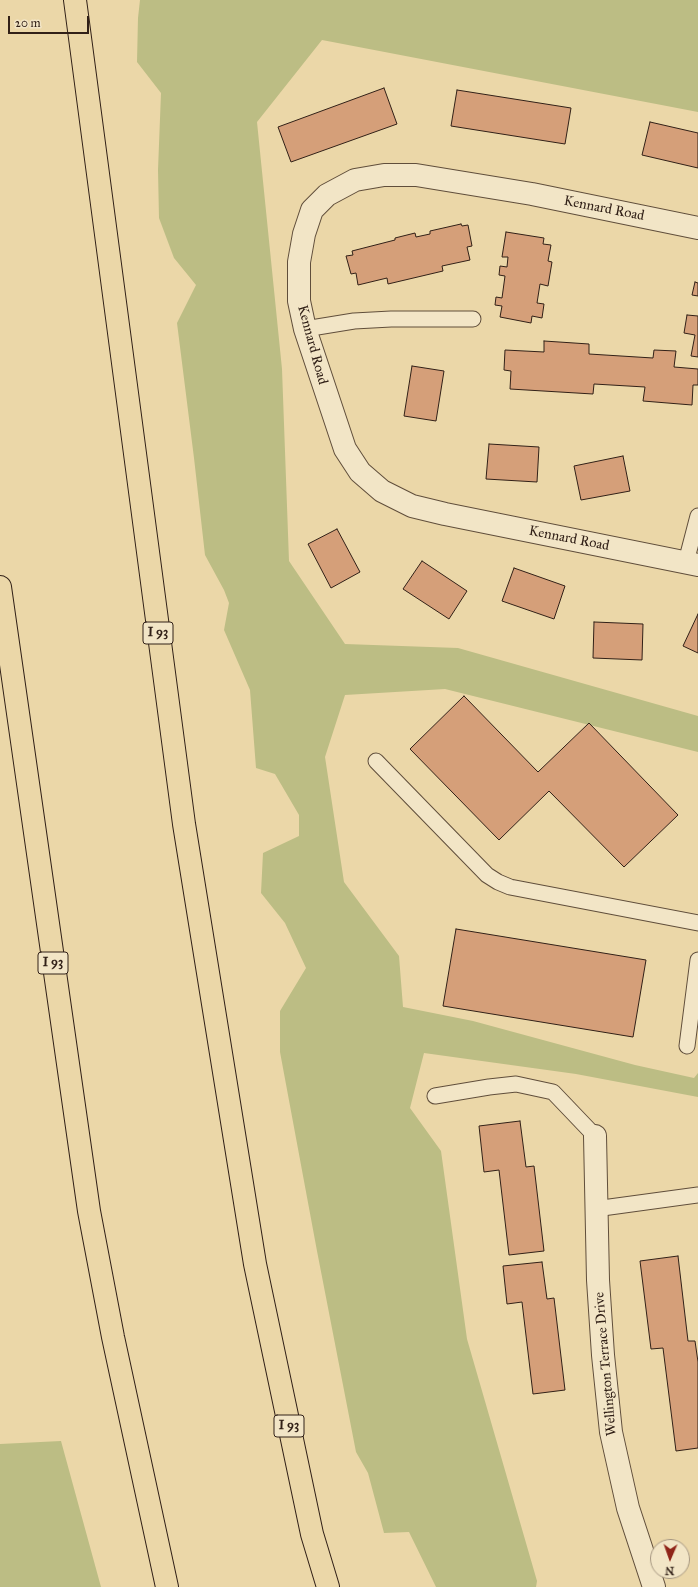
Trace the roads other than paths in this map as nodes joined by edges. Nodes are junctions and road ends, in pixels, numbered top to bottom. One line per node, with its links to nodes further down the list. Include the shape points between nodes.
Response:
1 (75, 0): 17 (highway, I 93, via 185,832 255,1264 312,1534)
2 (698, 228): 4 (street, Kennard Road, via 532,194 416,175 384,175 355,180 328,195 312,210 299,262 299,302)
3 (472, 319): 4 (lane, via 354,321)
4 (305, 329): 6 (street, Kennard Road, via 345,449 360,472 382,491 412,506 445,514)
5 (698, 516): 6 (lane)
6 (692, 563)
7 (0, 587): 16 (highway, I 93, via 89,1211 113,1337)
8 (376, 761): 9 (lane, via 487,875 498,882 510,887)
9 (698, 923)
10 (698, 960): 11 (lane)
11 (687, 1046)
12 (435, 1096): 13 (lane, via 516,1084 553,1092)
13 (595, 1136): 15 (street, Wellington Terrace Drive)
14 (698, 1195): 15 (lane)
15 (596, 1209): 18 (street, Wellington Terrace Drive, via 603,1356 611,1432 628,1508)
16 (167, 1587)
17 (328, 1587)
18 (654, 1587)

